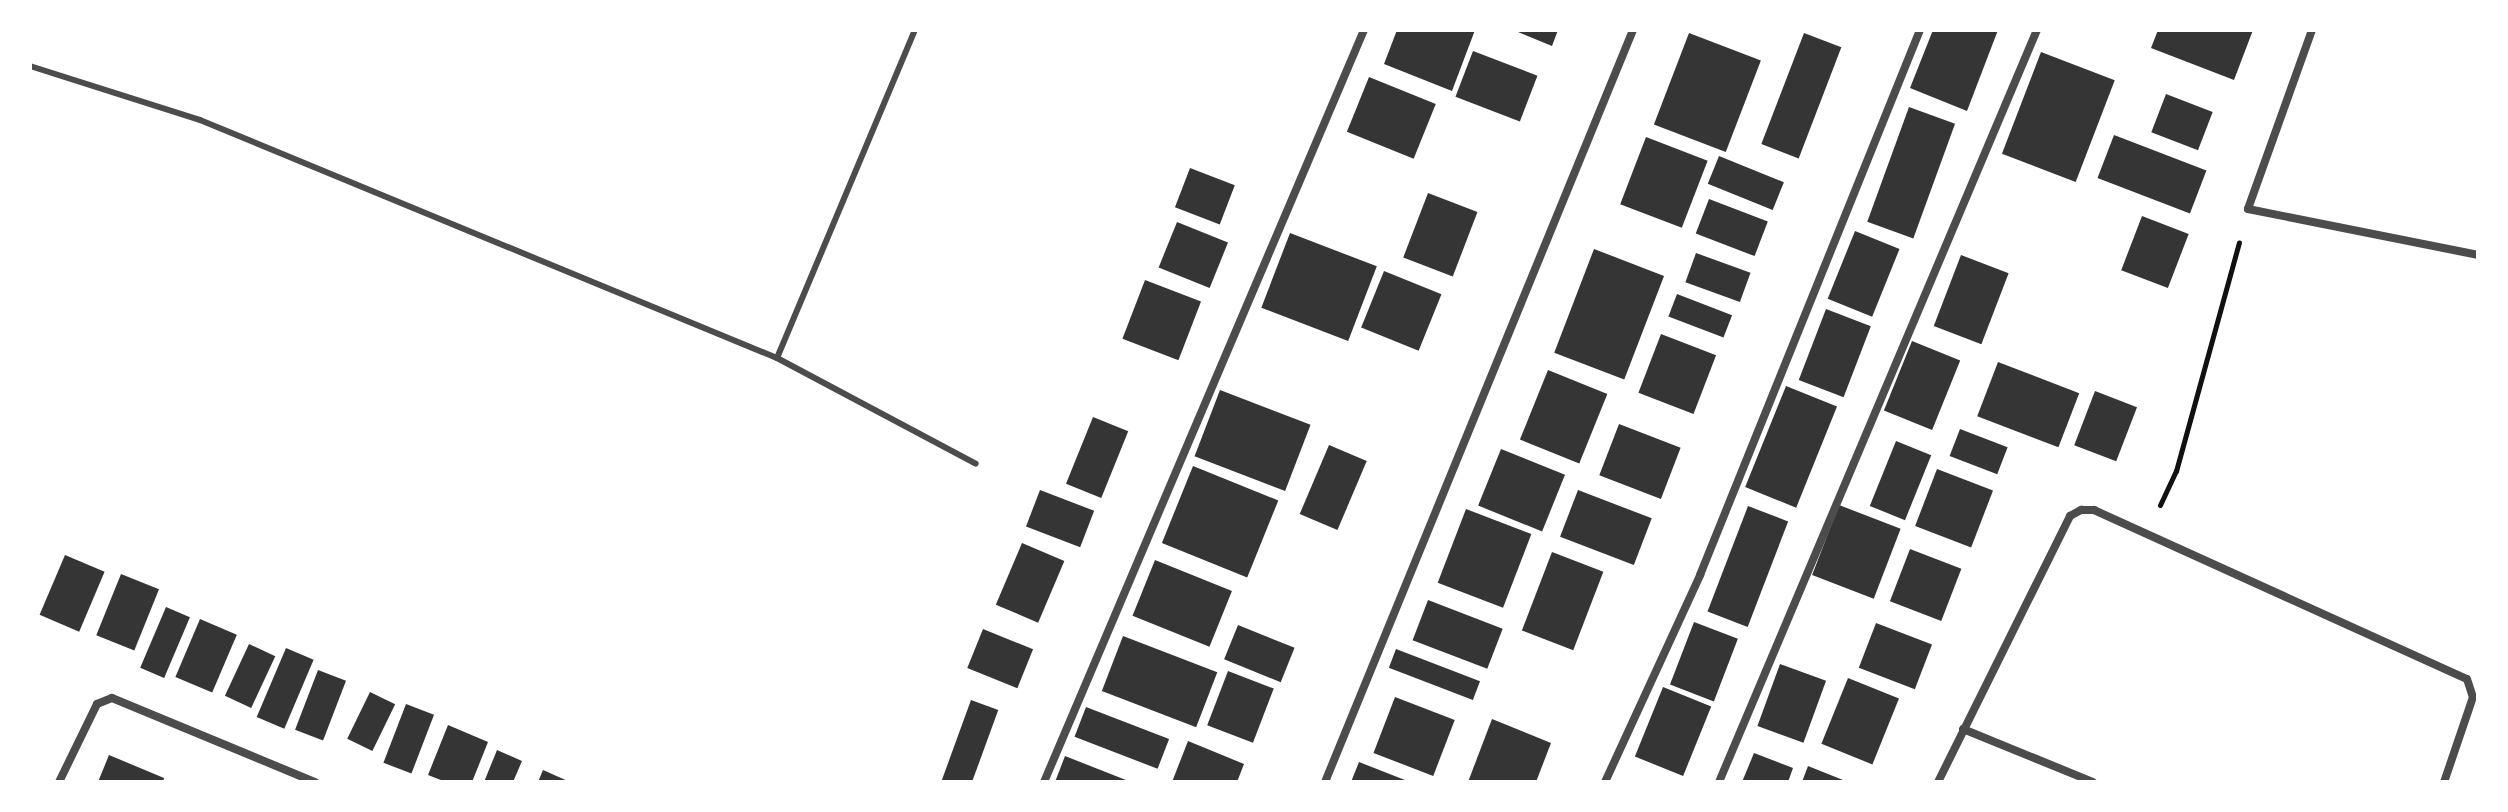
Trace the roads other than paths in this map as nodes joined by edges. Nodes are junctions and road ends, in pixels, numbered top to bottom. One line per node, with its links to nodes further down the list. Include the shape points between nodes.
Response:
1 (915, 30): 9 (lane)
2 (1364, 30): 14 (street)
3 (1633, 30): 15 (street)
4 (1920, 30): 16 (street, via 1700,575)
5 (2037, 30): 17 (street)
6 (2312, 30): 8 (street, via 2248,209)
7 (30, 66): 9 (lane, via 200,120)
8 (2478, 255)
9 (777, 358): 10 (lane)
10 (976, 464)
11 (1963, 729): 18 (street); 19 (street); 20 (street, via 2070,516 2094,510 2467,679 2473,697)
12 (59, 782): 13 (street, via 97,704 112,698)
13 (315, 782)
14 (1044, 782)
15 (1325, 782)
16 (1605, 782)
17 (1719, 782)
18 (1938, 782)
19 (2093, 782)
20 (2444, 782)

